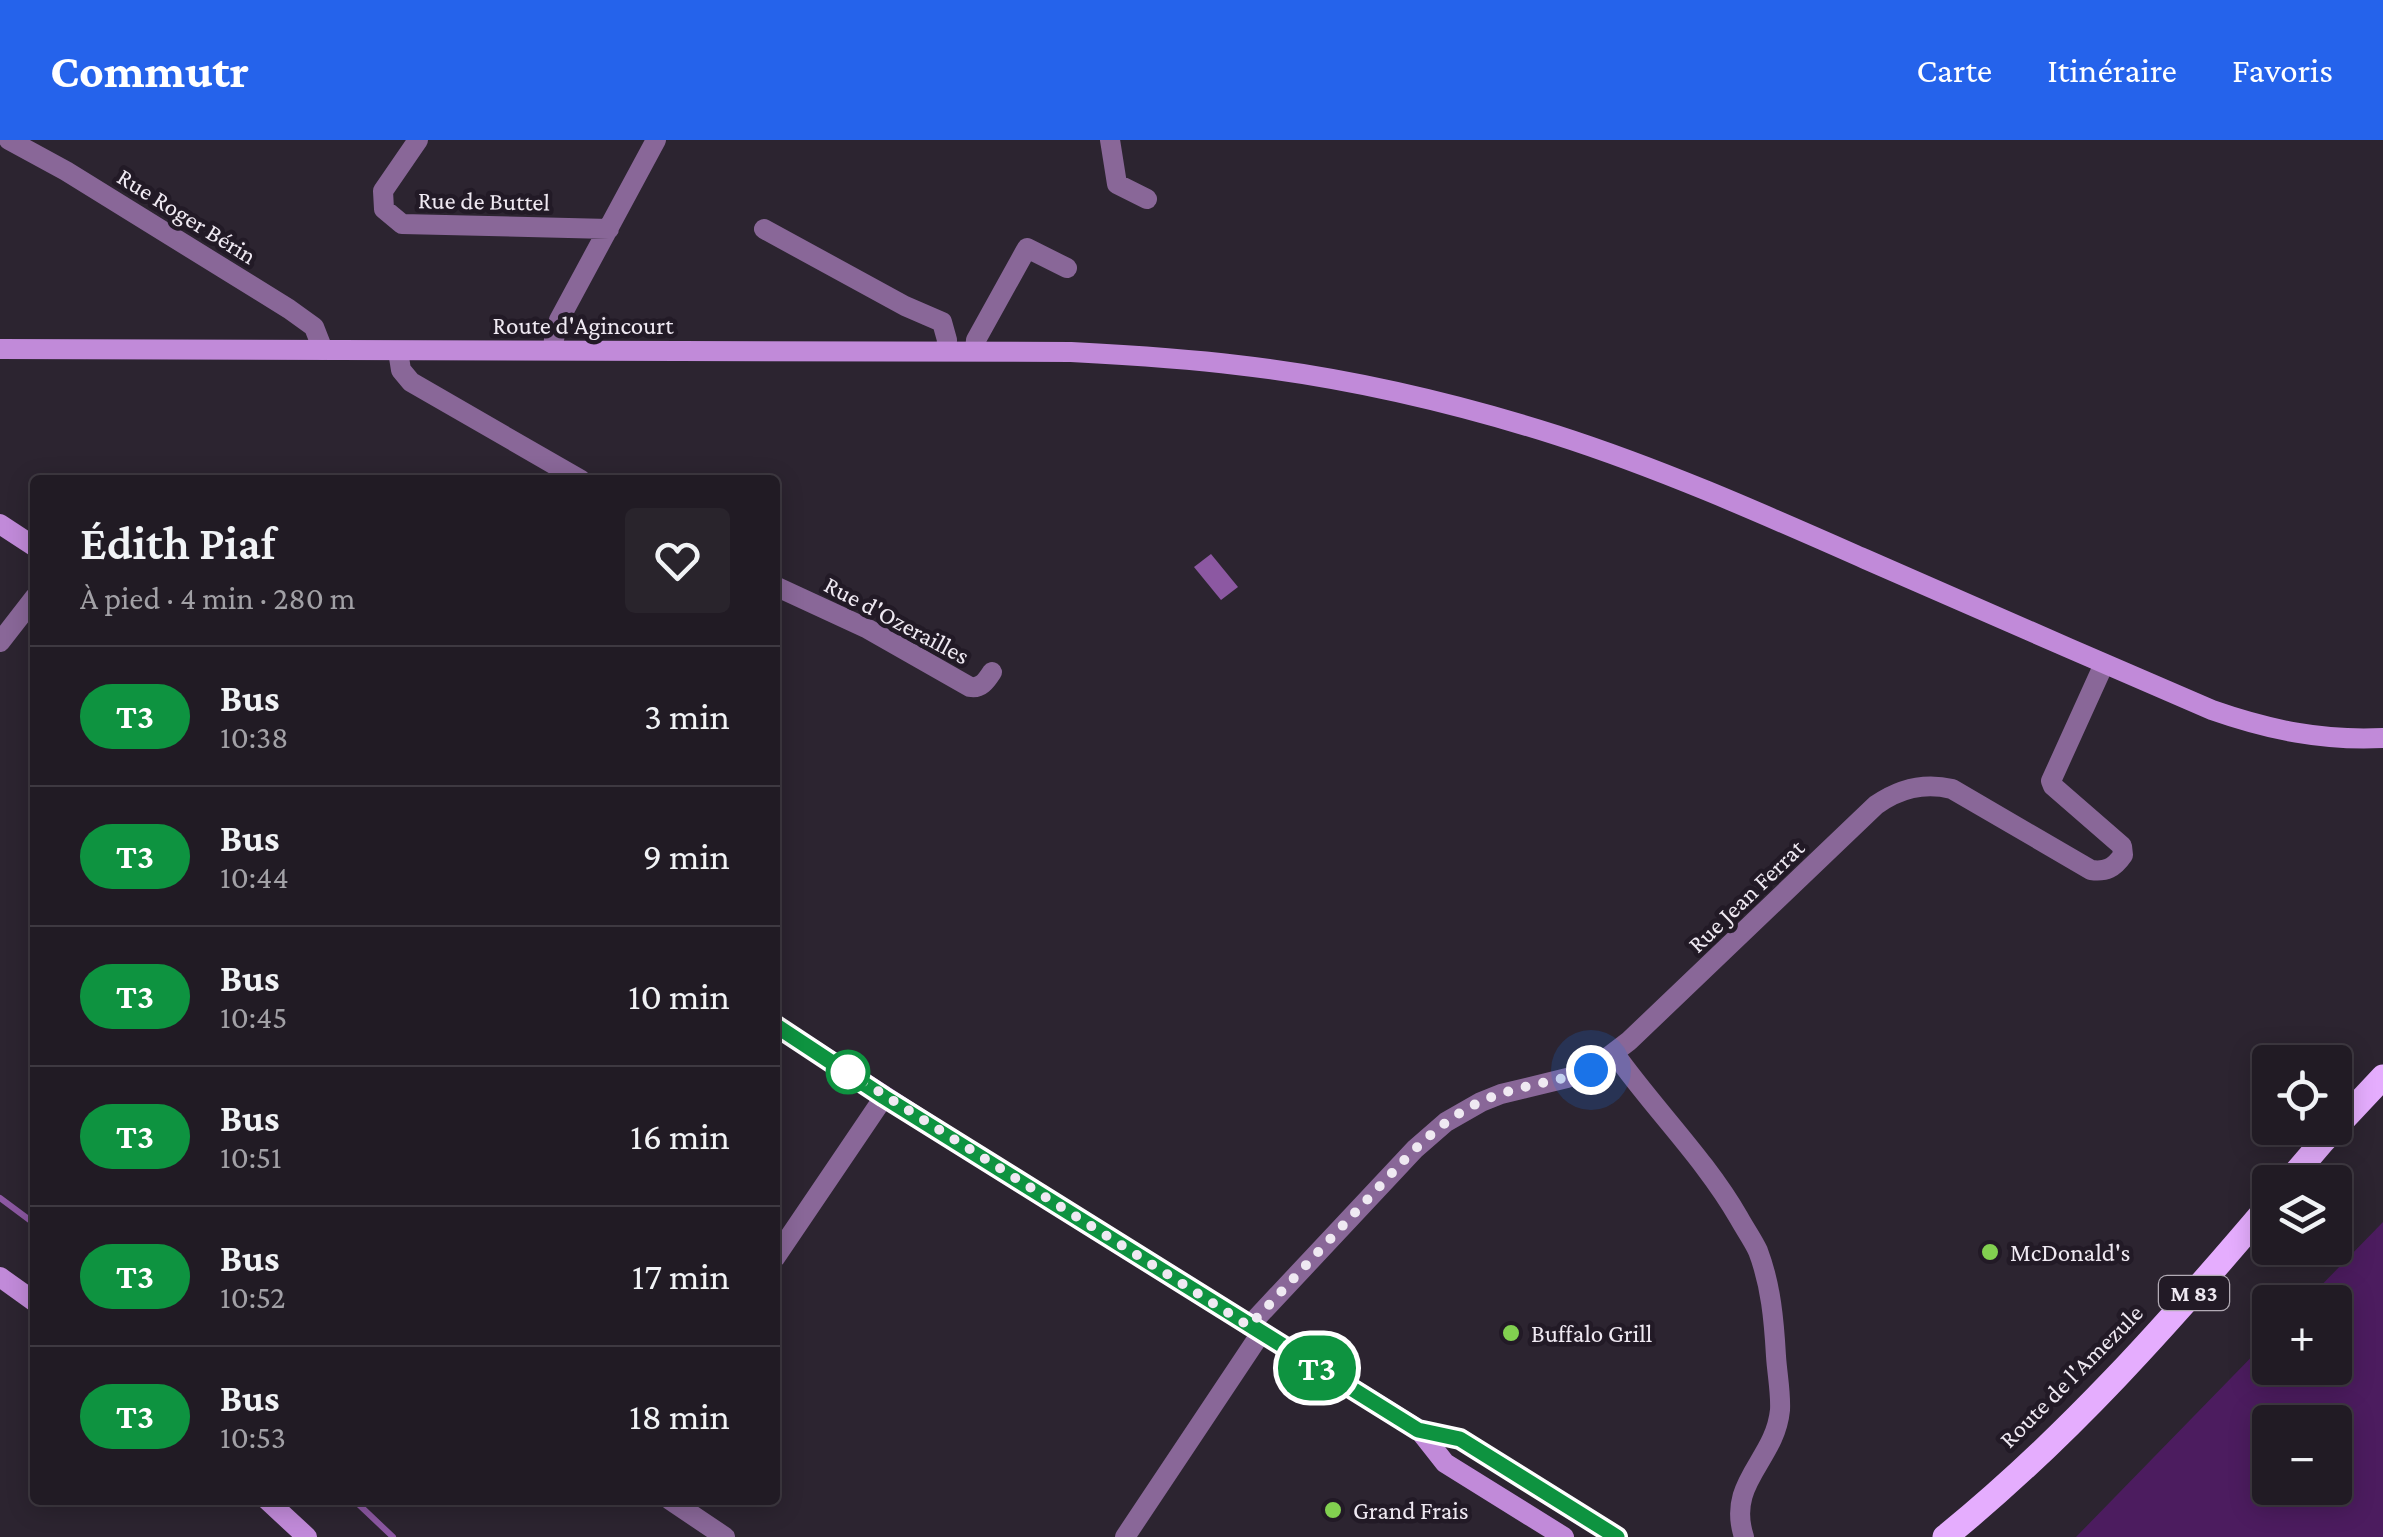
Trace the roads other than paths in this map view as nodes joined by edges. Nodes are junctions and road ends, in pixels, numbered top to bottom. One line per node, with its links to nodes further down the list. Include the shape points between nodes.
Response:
1 (9, 140): 10 (street, Rue Roger Bérin, via 289,309 314,327)
2 (418, 140): 6 (street, Rue de Buttel, via 383,191 384,210 402,224)
3 (656, 140): 6 (street)
4 (1110, 140): 5 (street, via 1118,184)
5 (1146, 198)
6 (609, 229): 11 (street, via 560,320)
7 (764, 229): 13 (street, via 942,322)
8 (1067, 268): 14 (street, via 1027,248)
9 (0, 350): 10 (street, Route d'Agincourt)
10 (323, 350): 12 (street, Route d'Agincourt)
11 (554, 350): 12 (street, Route d'Agincourt); 13 (street, Route d'Agincourt)
12 (398, 351): 15 (street, via 401,370 426,393)
13 (946, 351): 14 (street, Route d'Agincourt)
14 (975, 351): 21 (street, Route d'Agincourt, via 1241,365 1365,386 1552,433 1668,474)
15 (572, 475)
16 (0, 524): 17 (street)
17 (30, 544)
18 (780, 588): 22 (street, Rue d'Ozerailles, via 970,686 982,685)
19 (30, 603): 20 (street)
20 (0, 642)
21 (2104, 664): 23 (street, Route d'Agincourt, via 2254,724 2327,738); 25 (street, Rue Jean Ferrat, via 2051,781 2122,846 2114,866 2091,870 1941,786 1894,793)
22 (992, 672)
23 (2383, 738)
24 (780, 1027): 27 (street)
25 (1607, 1060): 33 (street, Rue Jean Ferrat, via 1567,1078 1500,1094 1446,1122); 42 (street, via 1724,1192 1767,1281 1780,1409 1767,1452 1742,1493)
26 (2383, 1077): 28 (main road)
27 (884, 1097): 30 (street); 33 (street)
28 (2303, 1165)
29 (2252, 1225): 43 (main road, Route de l'Amezule / M 83, via 2115,1380)
30 (780, 1251)
31 (0, 1276): 32 (street)
32 (30, 1298)
33 (1255, 1330): 34 (street); 39 (street, Rue Jean Ferrat)
34 (1418, 1430): 40 (street, via 1445,1463); 41 (street, via 1460,1439)
35 (273, 1505): 37 (street)
36 (677, 1505): 38 (street)
37 (307, 1537)
38 (725, 1537)
39 (1125, 1537)
40 (1564, 1537)
41 (1616, 1537)
42 (1744, 1537)
43 (1946, 1537)

